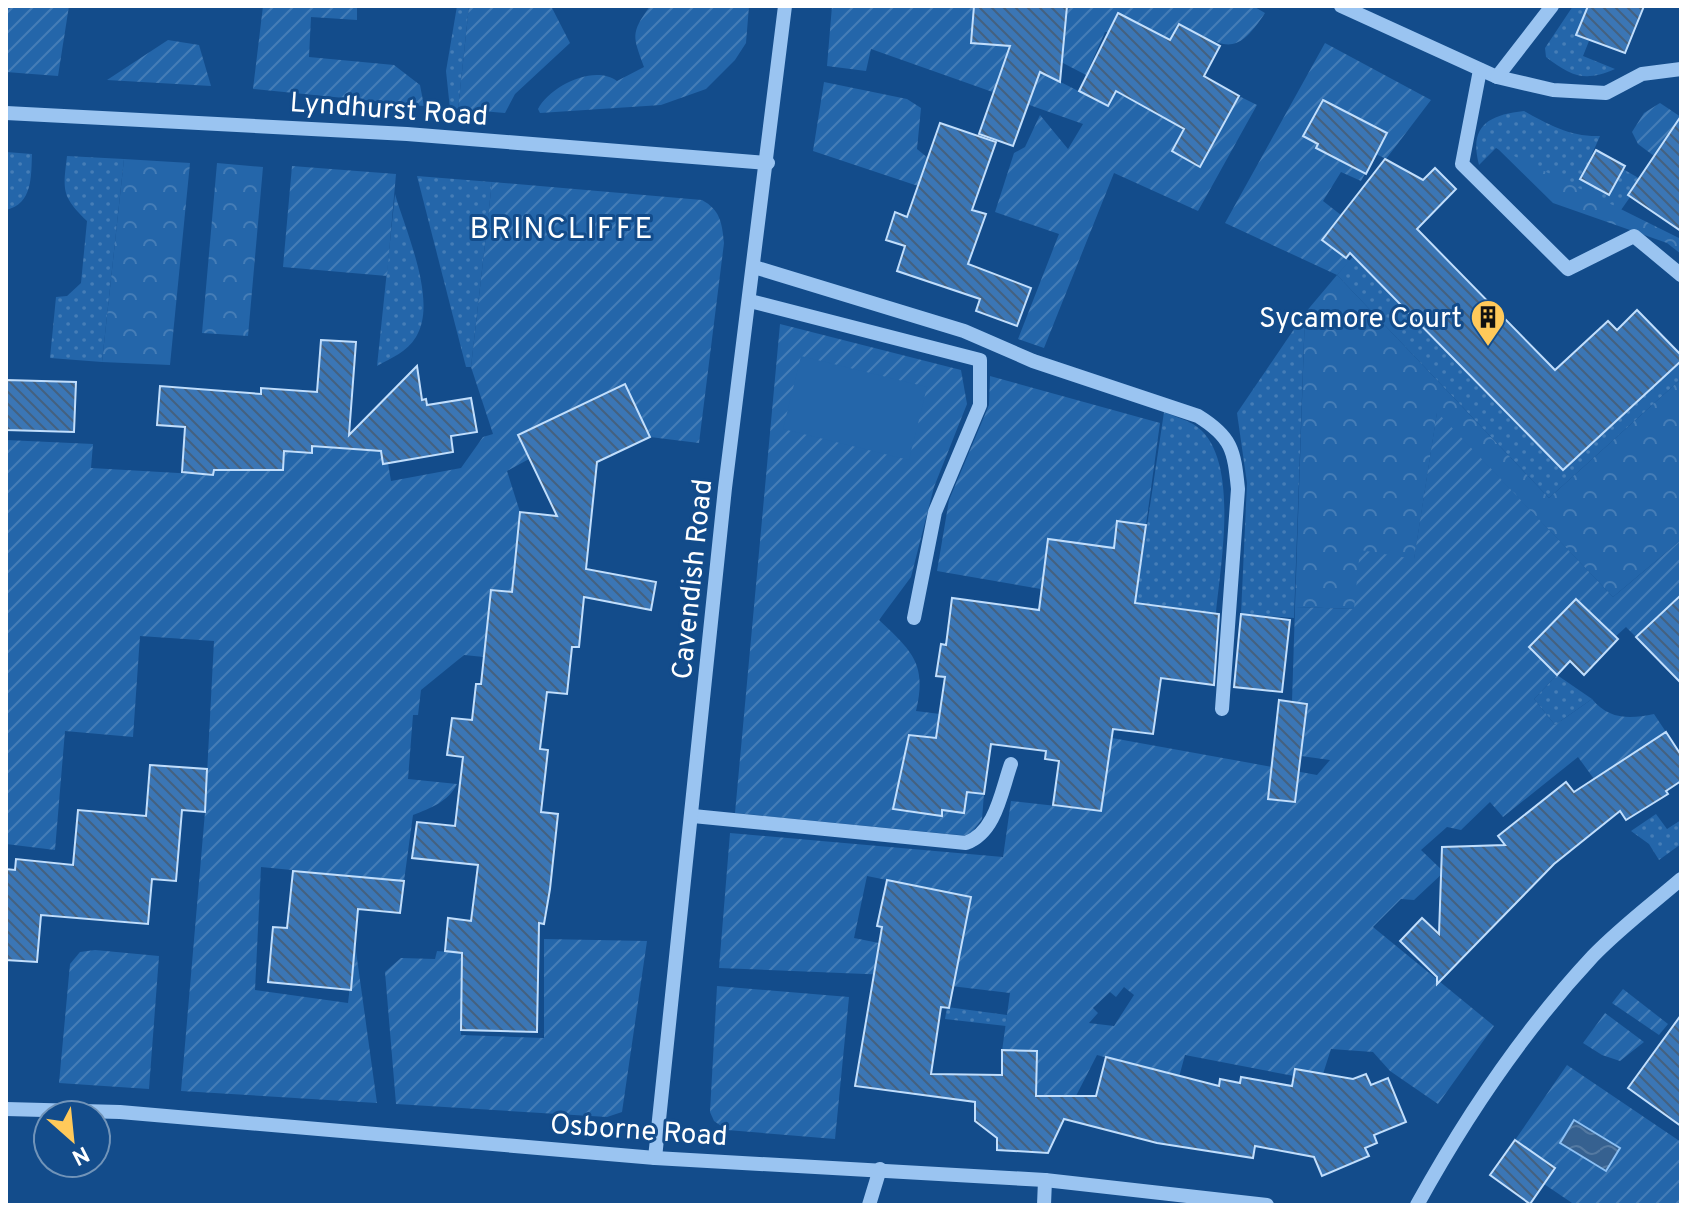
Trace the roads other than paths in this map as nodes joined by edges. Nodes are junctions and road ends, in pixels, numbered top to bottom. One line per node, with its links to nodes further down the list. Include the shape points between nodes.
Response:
1 (785, 6): 8 (street, Cavendish Road)
2 (1341, 6): 5 (street)
3 (1552, 6): 6 (street)
4 (1681, 69): 6 (street, via 1642,74 1606,93 1553,90)
5 (1480, 70): 6 (street); 10 (street, via 1462,164 1568,269 1634,236)
6 (1497, 77)
7 (6, 113): 8 (street, Lyndhurst Road, via 407,134)
8 (768, 163): 9 (street, Cavendish Road)
9 (754, 267): 11 (street, Cavendish Road); 13 (street, via 964,331 1033,361 1198,416 1220,429 1234,452 1238,489)
10 (1681, 275)
11 (750, 301): 12 (street, via 980,360 980,405 935,512); 15 (street, Cavendish Road, via 725,488)
12 (914, 618)
13 (1222, 709)
14 (1011, 764): 15 (street, via 989,827 966,843)
15 (693, 816): 18 (street, Cavendish Road)
16 (1681, 879): 24 (street, via 1595,954 1523,1039 1462,1126)
17 (6, 1109): 18 (street, Osborne Road, via 120,1112)
18 (655, 1158): 19 (street, Osborne Road)
19 (880, 1169): 20 (street, Osborne Road); 21 (street)
20 (1045, 1180): 22 (street); 23 (street, Osborne Road)
21 (869, 1205)
22 (1044, 1205)
23 (1267, 1205)
24 (1417, 1205)

